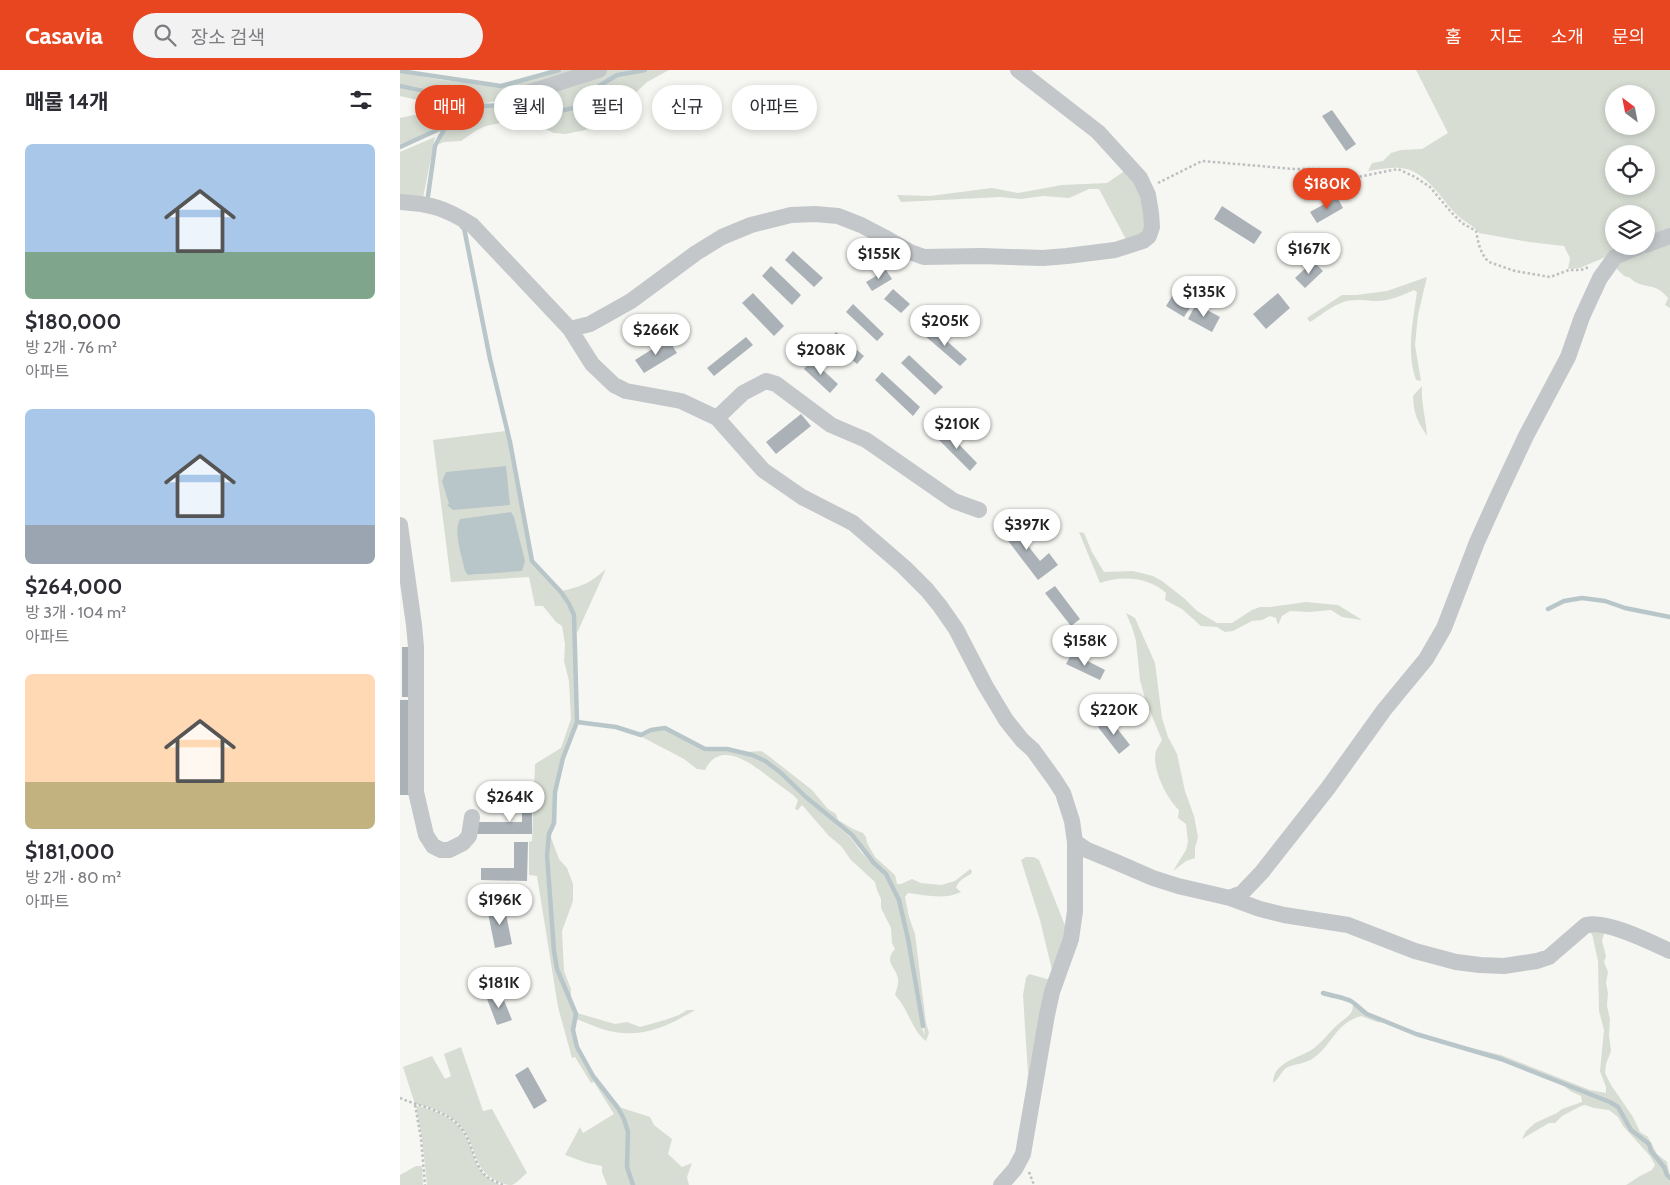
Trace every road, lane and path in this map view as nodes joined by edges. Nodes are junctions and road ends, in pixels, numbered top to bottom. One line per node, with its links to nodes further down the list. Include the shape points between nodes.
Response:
1 (599, 70): 3 (street)
2 (1018, 70): 4 (street, via 1098,132 1140,178)
3 (552, 85)
4 (1145, 189): 9 (path, via 1202,160 1321,169 1342,180 1398,169 1430,187 1462,223 1476,231 1481,251 1488,262 1515,272 1550,277); 10 (street, via 1152,227 1143,241 1115,250 1043,258 924,257 838,216 791,215 751,225 722,237 631,301 590,324)
5 (400, 202): 10 (street, via 452,212 472,225)
6 (1670, 236): 7 (street)
7 (1655, 242)
8 (1620, 255): 16 (street, via 1609,264 1595,286 1568,357 1499,492 1444,628 1426,658 1262,872 1242,893)
9 (1593, 265)
10 (570, 329): 11 (street, via 592,364 614,385 626,391 681,401)
11 (717, 418): 12 (street, via 743,393 766,381 776,384 831,425 866,440 954,501); 15 (street, via 763,470 802,497 853,523 927,590 956,629 1006,720 1033,750 1063,794)
12 (979, 510)
13 (400, 526): 14 (street, via 415,632 416,792 422,824 433,846 449,850 469,836)
14 (472, 818)
15 (1075, 842): 16 (street, via 1153,878); 22 (street, via 1071,939 1052,992 1023,1154)
16 (1230, 898): 17 (street, via 1276,913 1348,925 1432,957 1480,965 1523,964 1549,957 1586,925 1593,924)
17 (1670, 951)
18 (400, 1098): 19 (path)
19 (415, 1104): 20 (path); 21 (path, via 428,1107 462,1129 482,1172)
20 (425, 1185)
21 (503, 1185)
22 (1002, 1185)

